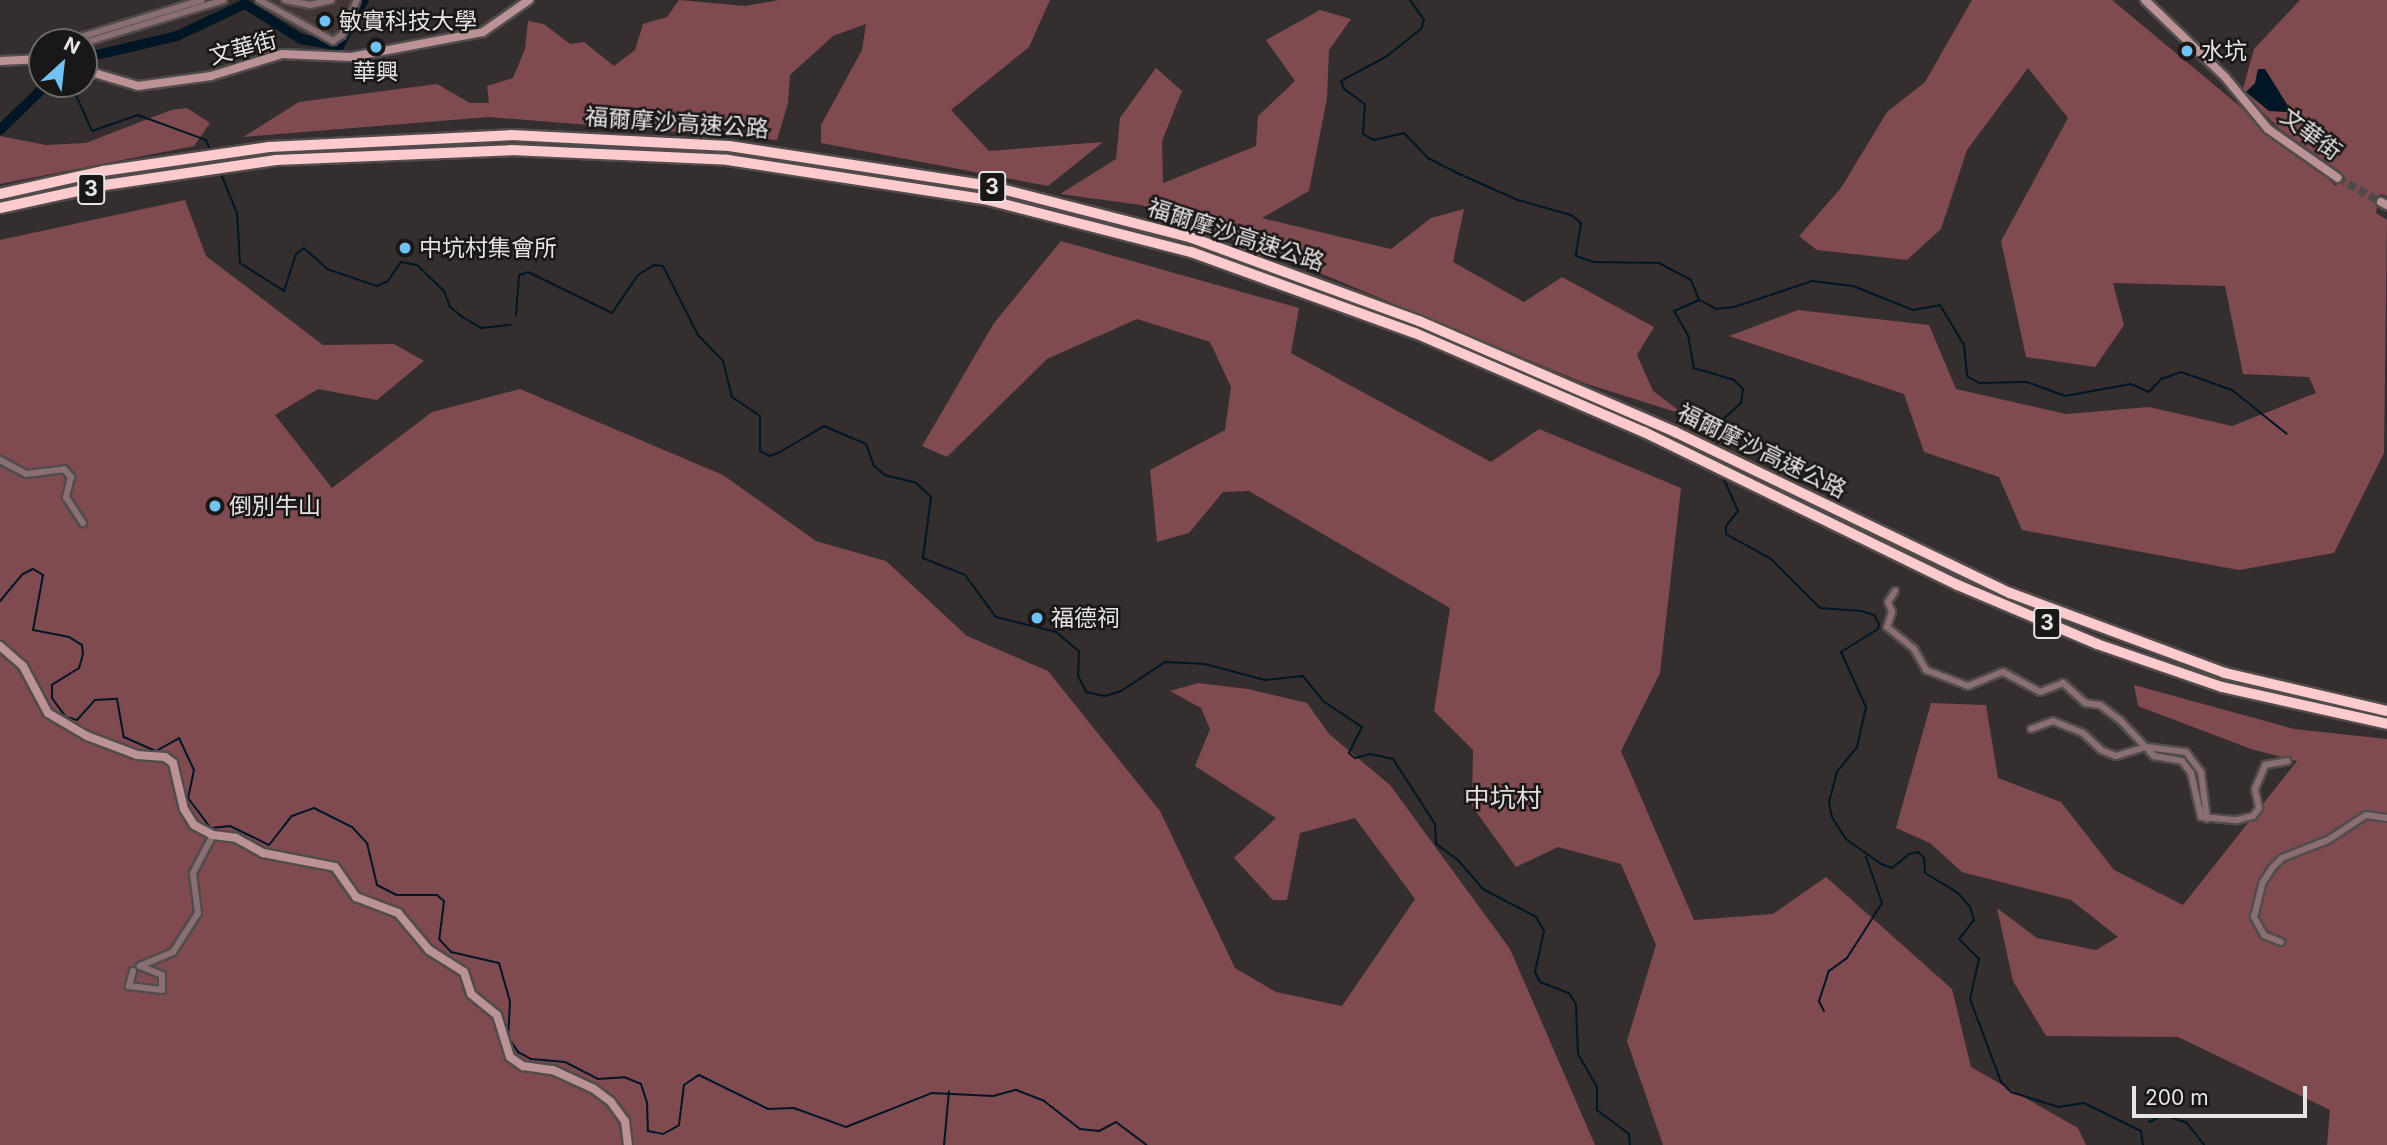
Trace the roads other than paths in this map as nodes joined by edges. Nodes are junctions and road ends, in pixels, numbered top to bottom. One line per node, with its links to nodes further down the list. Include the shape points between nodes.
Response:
1 (202, 0): 9 (street)
2 (225, 0): 10 (street)
3 (260, 0): 6 (street, via 333,41 342,35)
4 (285, 0): 5 (street, via 310,5)
5 (331, 0)
6 (357, 0)
7 (529, 0): 13 (street, 文華街, via 483,32 351,57 282,54 211,76 138,86)
8 (2145, 0): 14 (street, 文華街, via 2225,77 2268,130)
9 (98, 32)
10 (98, 38)
11 (28, 60): 12 (street)
12 (0, 61)
13 (98, 75)
14 (2338, 178)
15 (0, 194): 21 (highway, 福爾摩沙高速公路 / 3, via 269,147 385,138 616,138 729,146 924,173 1062,202 1192,239 1509,356 1999,588 2125,639 2225,673)
16 (0, 208): 22 (highway, 福爾摩沙高速公路 / 3, via 184,172 276,160 415,151 631,154 825,172 988,200 1191,252 1415,333 1644,432 1958,585 2097,644 2222,687)
17 (0, 460): 18 (street, via 26,474 64,469 71,477 66,497)
18 (83, 523)
19 (1895, 590): 24 (street, via 1888,601 1892,612 1887,626 1914,649 1926,670 1968,686 2003,672 2040,692 2063,683 2085,703 2110,712)
20 (0, 646): 27 (street, via 23,666 48,713 87,736 137,755 173,762 184,809 194,825)
21 (2387, 711)
22 (2387, 724)
23 (2031, 729): 24 (street, via 2053,721 2083,733 2101,750 2116,756)
24 (2146, 747): 25 (street, via 2180,749 2192,757 2200,772 2207,819 2253,816 2259,808 2255,789 2265,765)
25 (2288, 761)
26 (2387, 818): 28 (street, via 2366,815 2328,840 2282,858 2272,868 2263,882 2254,916 2264,935)
27 (213, 835): 29 (street, via 193,873 198,914 173,952 140,966 162,975 162,990 130,986); 30 (street, via 236,838 263,853 335,867 356,897 398,913 429,950 464,972 471,994 497,1015 510,1057 523,1066 564,1073 603,1095 625,1121)
28 (2281, 942)
29 (132, 971)
30 (628, 1145)

